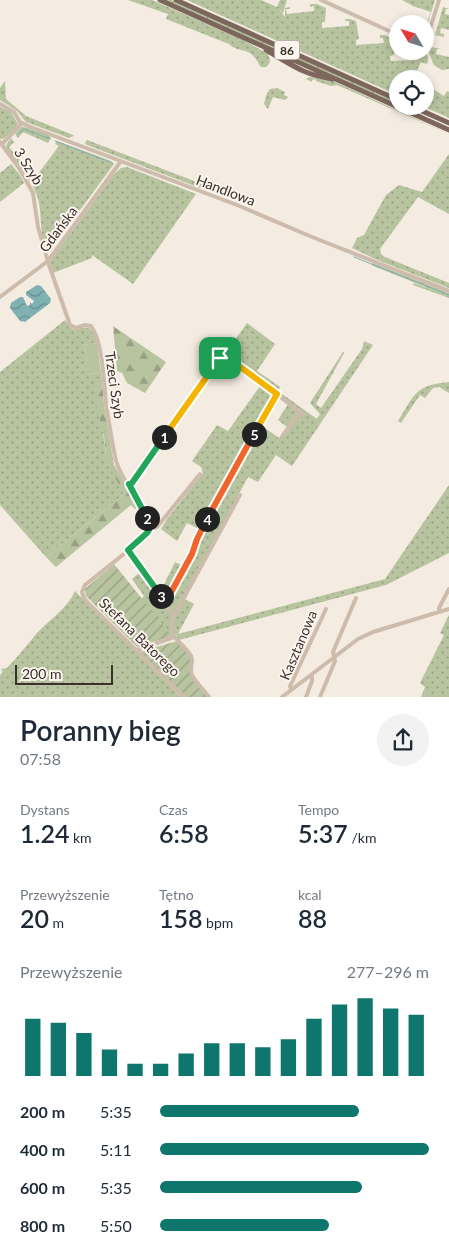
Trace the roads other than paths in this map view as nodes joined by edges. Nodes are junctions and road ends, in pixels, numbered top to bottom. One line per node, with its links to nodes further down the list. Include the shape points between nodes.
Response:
1 (160, 0): 12 (main road, via 246,38 310,75 340,81)
2 (176, 0): 7 (main road, 86)
3 (320, 0): 6 (street)
4 (440, 0): 5 (street)
5 (434, 18)
6 (389, 31)
7 (389, 96)
8 (0, 104): 10 (street, Handlowa, via 14,112)
9 (431, 115): 11 (main road)
10 (22, 123): 13 (street); 14 (street, Handlowa)
11 (449, 123)
12 (449, 130)
13 (1, 143): 15 (street, 3 Szyb, via 33,193 38,228)
14 (121, 161): 15 (street, Gdańska); 16 (street, Handlowa)
15 (48, 261): 17 (street, Gdańska); 21 (street, Trzeci Szyb, via 70,325 76,328 91,326 95,331 116,461)
16 (449, 291)
17 (0, 297)
18 (277, 394): 19 (street, via 302,413); 21 (street, via 228,358 222,357); 27 (street, via 201,528 192,554)
19 (283, 435)
20 (200, 474): 23 (street, via 165,519)
21 (129, 484): 23 (street, Trzeci Szyb, via 148,519)
22 (240, 495): 31 (street)
23 (149, 530): 24 (street)
24 (128, 550): 27 (street); 33 (street, Stefana Batorego, via 85,585 82,592 87,602)
25 (449, 589): 30 (street)
26 (356, 598): 34 (street, via 333,652)
27 (166, 600): 31 (street)
28 (326, 609): 36 (street, Kasztanowa, via 290,686)
29 (449, 609): 30 (street)
30 (439, 611): 34 (street, via 372,632)
31 (174, 616): 32 (street, via 171,626)
32 (174, 638): 33 (street); 38 (street, via 191,655 192,675)
33 (137, 650): 37 (street, Stefana Batorego)
34 (334, 658): 35 (street); 41 (street)
35 (312, 675): 36 (street); 40 (street)
36 (291, 690): 39 (street)
37 (184, 697)
38 (209, 697)
39 (282, 697)
40 (306, 697)
41 (320, 697)

